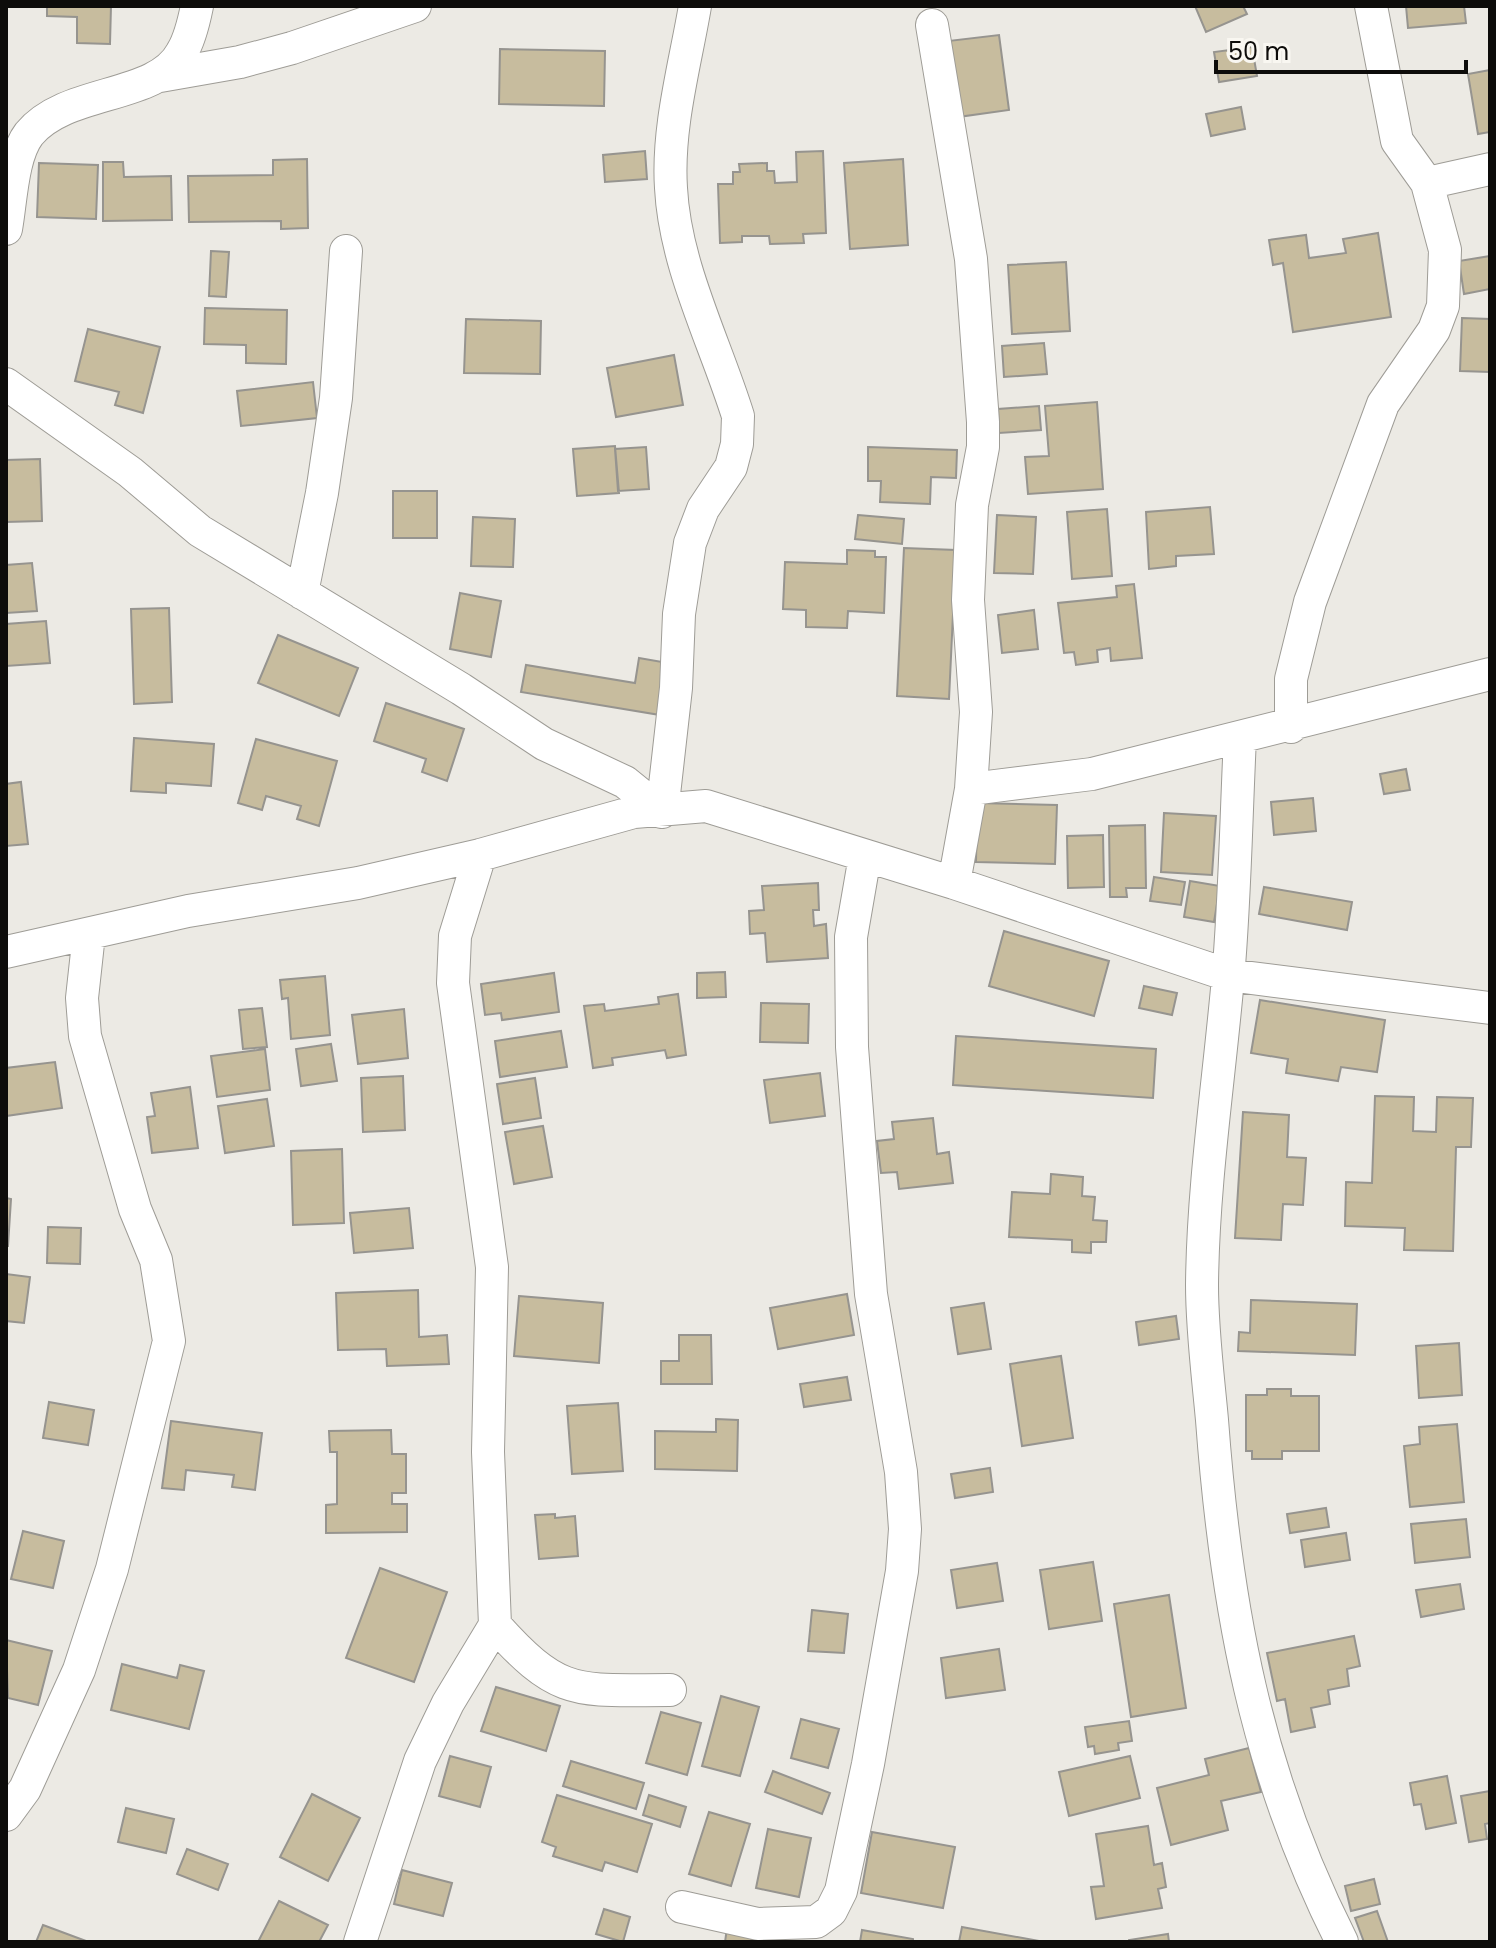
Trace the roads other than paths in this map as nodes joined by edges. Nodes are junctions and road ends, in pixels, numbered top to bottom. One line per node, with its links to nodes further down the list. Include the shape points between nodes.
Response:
1 (197, 6): 6 (street, via 181,54)
2 (415, 6): 6 (street, via 279,52)
3 (695, 6): 17 (street, via 671,148 671,189 686,260 738,416 737,444 731,467 703,509 690,543)
4 (1371, 6): 8 (street, via 1397,141)
5 (932, 25): 16 (street, via 971,259 983,422 968,600 976,712)
6 (160, 76): 9 (street, via 86,99 53,114 28,135)
7 (1490, 169): 8 (street)
8 (1427, 183): 14 (street, via 1445,250 1443,306 1434,330 1383,404 1310,602 1291,679)
9 (6, 229)
10 (346, 251): 12 (street, via 336,398)
11 (6, 384): 12 (street, via 130,472 200,531)
12 (302, 593): 17 (street, via 544,744 625,782)
13 (1490, 674): 14 (street)
14 (1291, 727): 15 (street)
15 (1240, 738): 16 (street, via 1092,774); 23 (street)
16 (971, 789): 20 (street)
17 (662, 812): 18 (street, via 634,812); 19 (street, via 706,806)
18 (480, 855): 21 (street); 25 (street, via 455,936 453,983 492,1267 488,1452)
19 (865, 856): 20 (street); 28 (street, via 851,937 852,1047 871,1294 901,1472 902,1571 868,1764 841,1891 831,1911 816,1922 770,1924)
20 (954, 883): 23 (street)
21 (89, 934): 22 (street); 27 (street, via 83,983 85,1036 135,1209 156,1260 169,1341 112,1569 79,1670 25,1789)
22 (6, 952)
23 (1228, 975): 24 (street); 30 (street, via 1202,1286 1218,1506 1245,1680 1275,1779)
24 (1490, 1008)
25 (495, 1625): 26 (street, via 539,1671 558,1682); 29 (street, via 420,1761)
26 (670, 1690)
27 (6, 1815)
28 (682, 1907)
29 (360, 1942)
30 (1342, 1942)

